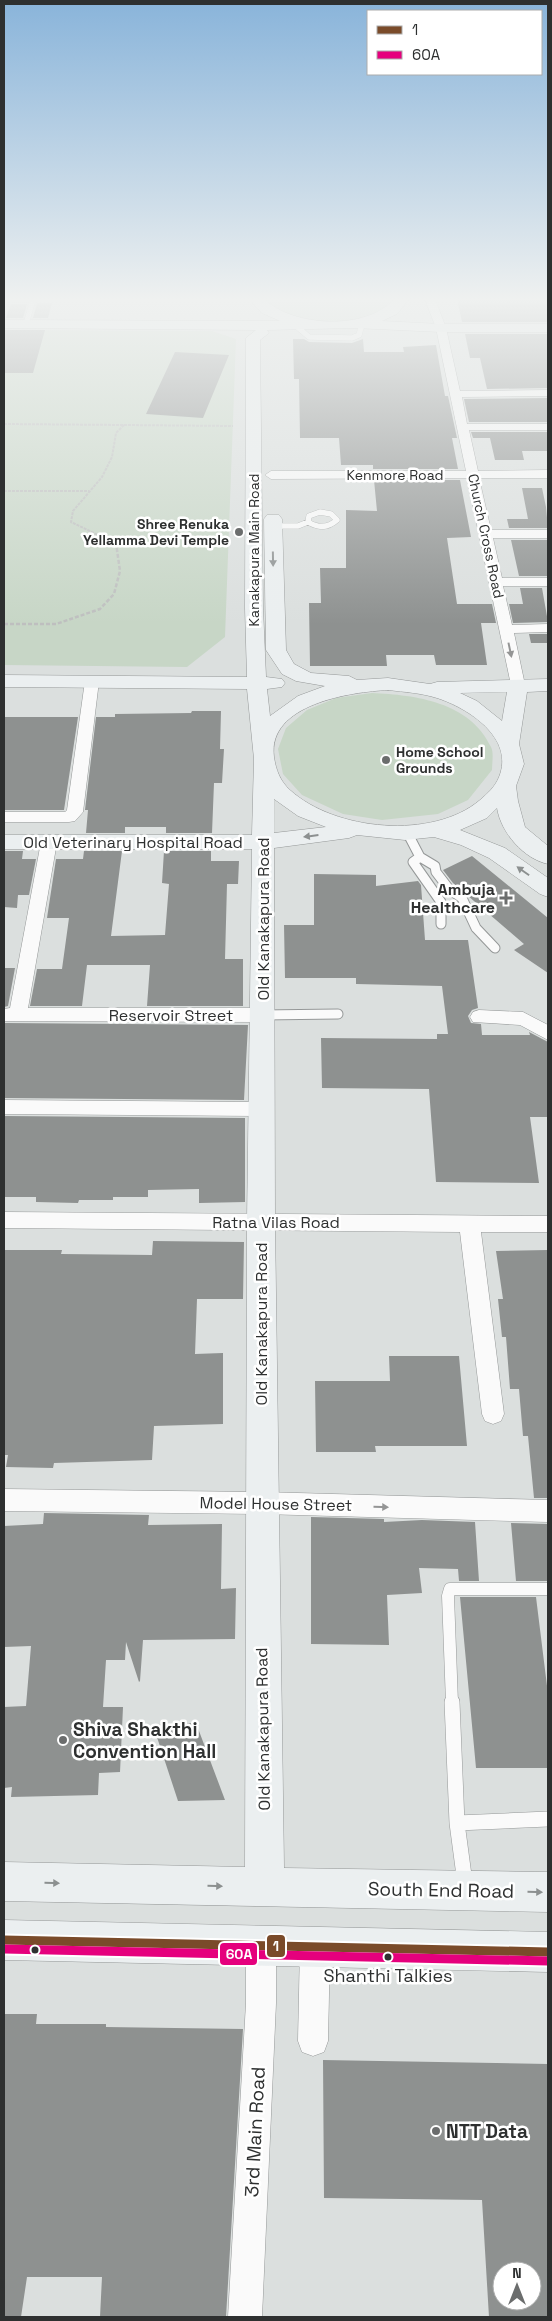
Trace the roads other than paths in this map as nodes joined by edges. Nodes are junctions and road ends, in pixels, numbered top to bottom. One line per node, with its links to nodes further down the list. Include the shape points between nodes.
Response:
1 (253, 407): 19 (main road, Kanakapura Main Road)
2 (458, 407): 3 (street, Church Cross Road)
3 (462, 427): 4 (street); 6 (street, Church Cross Road)
4 (548, 427)
5 (271, 455): 8 (main road)
6 (473, 474): 7 (street, Kenmore Road); 8 (street, Kenmore Road); 11 (street, Church Cross Road)
7 (548, 474)
8 (272, 489): 10 (main road)
9 (308, 522): 10 (lane, via 298,526)
10 (273, 526): 20 (main road, one-way to 20, via 274,624 276,650 282,663 304,676)
11 (486, 534): 12 (street); 13 (street, Church Cross Road)
12 (548, 534)
13 (496, 582): 14 (street); 16 (street, Church Cross Road)
14 (548, 582)
15 (548, 628): 16 (street)
16 (506, 629): 21 (street, Church Cross Road, one-way to 21)
17 (4, 681): 18 (main road)
18 (92, 681): 19 (main road); 28 (street, via 76,812 69,817)
19 (257, 682): 23 (main road); 26 (main road)
20 (372, 685): 23 (main road); 24 (main road)
21 (518, 685): 22 (main road); 24 (main road); 25 (main road)
22 (548, 685)
23 (345, 688): 26 (main road, via 322,694 289,710 271,728)
24 (420, 688): 25 (main road, via 452,697 485,715 500,729)
25 (509, 744): 27 (main road, via 513,758)
26 (263, 752): 30 (main road, via 272,783 292,803 322,819); 34 (main road, Old Kanakapura Road)
27 (506, 787): 29 (main road, via 477,813); 36 (main road, via 508,815 524,840)
28 (4, 817)
29 (433, 829): 31 (main road); 37 (main road, one-way to 29, via 497,853)
30 (359, 830): 31 (main road); 34 (main road, Old Veterinary Hospital Road, one-way to 34)
31 (407, 832): 35 (lane)
32 (4, 842): 33 (main road, Old Veterinary Hospital Road)
33 (48, 842): 34 (main road, Old Veterinary Hospital Road); 41 (street)
34 (263, 842): 42 (main road, Old Kanakapura Road)
35 (420, 857): 38 (lane, via 412,862 441,902); 39 (lane, via 435,866 449,889 462,898 476,928)
36 (548, 857)
37 (548, 889)
38 (441, 924)
39 (495, 948)
40 (338, 1014): 42 (lane, Reservoir Street)
41 (11, 1015): 42 (street, Reservoir Street)
42 (262, 1015): 46 (main road, Old Kanakapura Road)
43 (479, 1017): 44 (street, via 523,1019)
44 (548, 1034)
45 (4, 1107): 46 (street)
46 (263, 1109): 48 (main road, Old Kanakapura Road)
47 (4, 1220): 48 (street, Ratna Vilas Road)
48 (261, 1222): 49 (street, Ratna Vilas Road); 53 (main road, Old Kanakapura Road)
49 (469, 1222): 50 (street, Ratna Vilas Road); 51 (street)
50 (548, 1224)
51 (494, 1414)
52 (4, 1500): 53 (street, Model House Street)
53 (262, 1504): 54 (street, Model House Street, one-way to 54); 59 (main road, Old Kanakapura Road)
54 (548, 1511)
55 (548, 1589): 57 (lane, via 450,1589 449,1653)
56 (548, 1819): 57 (lane)
57 (457, 1823): 60 (lane)
58 (4, 1882): 59 (main road, South End Road, one-way to 59)
59 (265, 1887): 60 (main road, South End Road)
60 (466, 1890): 61 (main road, South End Road, one-way to 61)
61 (548, 1892)
62 (4, 1940): 63 (main road)
63 (261, 1946): 64 (main road); 67 (street, 3rd Main Road)
64 (315, 1946): 65 (main road); 66 (street)
65 (548, 1952)
66 (313, 2041)
67 (245, 2317)

